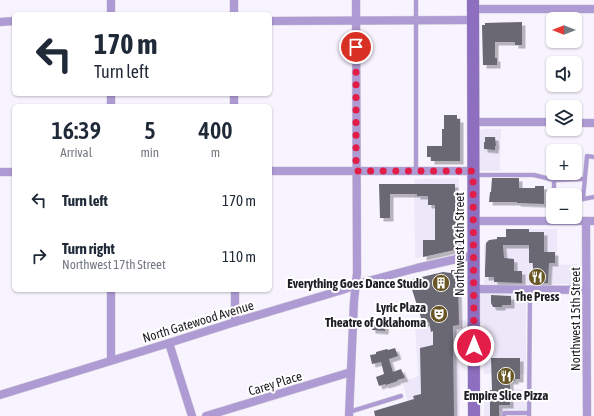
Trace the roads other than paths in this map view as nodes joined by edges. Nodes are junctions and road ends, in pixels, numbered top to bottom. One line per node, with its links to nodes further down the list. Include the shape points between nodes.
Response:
1 (111, 0): 7 (street)
2 (234, 0): 8 (street)
3 (356, 0): 10 (street)
4 (416, 0): 11 (lane)
5 (594, 9): 6 (street)
6 (473, 10): 11 (street); 14 (street, Northwest 16th Street)
7 (111, 12)
8 (234, 12)
9 (272, 21): 10 (street)
10 (356, 21): 11 (street); 19 (street)
11 (416, 21): 20 (lane)
12 (0, 22): 13 (street)
13 (12, 22)
14 (473, 122): 15 (street); 24 (street, Northwest 16th Street)
15 (546, 122)
16 (582, 122): 17 (street)
17 (594, 123)
18 (594, 156): 26 (lane, via 587,156)
19 (356, 171): 20 (street); 23 (street); 35 (street)
20 (416, 171): 24 (street)
21 (0, 172): 22 (street)
22 (12, 172)
23 (272, 172)
24 (473, 173): 25 (lane, via 534,175); 32 (street, Northwest 16th Street)
25 (546, 178)
26 (584, 179): 30 (lane)
27 (554, 180): 28 (lane)
28 (554, 188)
29 (594, 197): 30 (lane)
30 (583, 198)
31 (546, 219): 32 (street)
32 (473, 220): 34 (street, Northwest 16th Street)
33 (590, 221): 38 (street, Northwest 15th Street)
34 (474, 255): 35 (street, North Gatewood Avenue, via 410,269); 36 (street, Northwest 16th Street)
35 (355, 286): 41 (street, North Gatewood Avenue); 44 (street)
36 (474, 289): 37 (street); 51 (street, Northwest 16th Street)
37 (530, 289): 38 (street); 48 (lane)
38 (586, 290): 53 (street, Northwest 15th Street)
39 (111, 292): 43 (street)
40 (235, 292): 41 (street)
41 (235, 322): 42 (street, North Gatewood Avenue)
42 (169, 343): 43 (street, North Gatewood Avenue); 49 (street)
43 (111, 360): 45 (street, North Gatewood Avenue)
44 (351, 372): 47 (street); 50 (street, Carey Place)
45 (0, 394)
46 (401, 396): 47 (lane)
47 (349, 414)
48 (529, 415): 52 (lane, via 504,413)
49 (192, 416)
50 (206, 416)
51 (474, 416)
52 (504, 416)
53 (587, 416)

